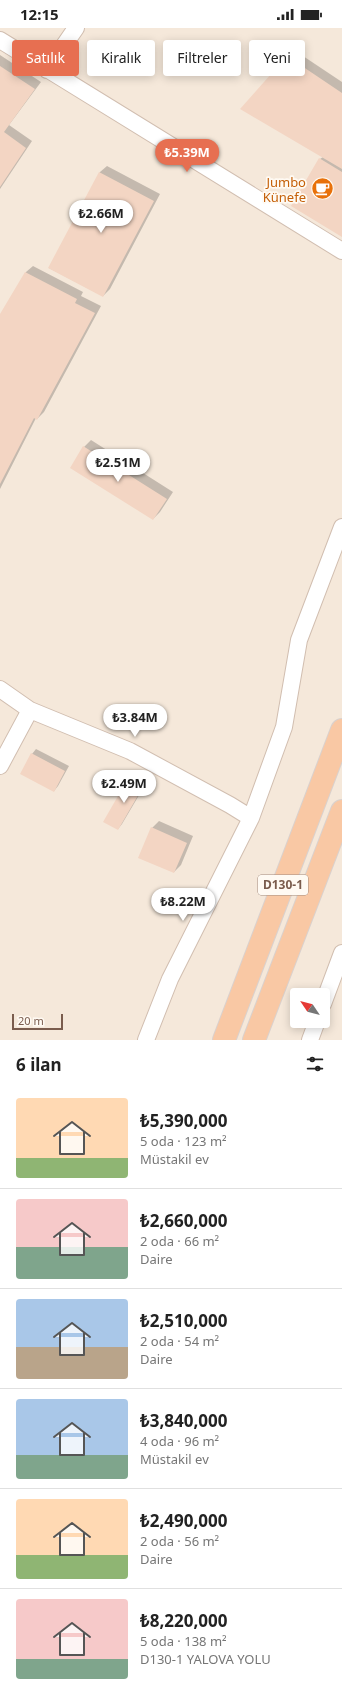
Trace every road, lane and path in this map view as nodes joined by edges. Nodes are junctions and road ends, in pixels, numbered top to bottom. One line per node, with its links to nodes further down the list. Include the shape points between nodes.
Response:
1 (76, 28): 3 (street)
2 (0, 40): 4 (street)
3 (68, 40)
4 (12, 48)
5 (57, 76): 6 (street)
6 (342, 251)
7 (342, 527): 13 (street, via 299,640 284,727)
8 (0, 689): 9 (street)
9 (30, 710): 11 (street); 13 (street, via 130,751)
10 (342, 730): 16 (highway, D130-1)
11 (0, 766)
12 (342, 811): 17 (highway, D130-1)
13 (252, 818): 19 (street, via 170,979)
14 (342, 953): 15 (street)
15 (329, 988)
16 (240, 997): 20 (highway); 21 (highway, D130-1)
17 (269, 1003): 22 (highway, D130-1); 23 (highway)
18 (314, 1028): 24 (street)
19 (146, 1040)
20 (218, 1040)
21 (224, 1040)
22 (254, 1040)
23 (262, 1040)
24 (310, 1040)

